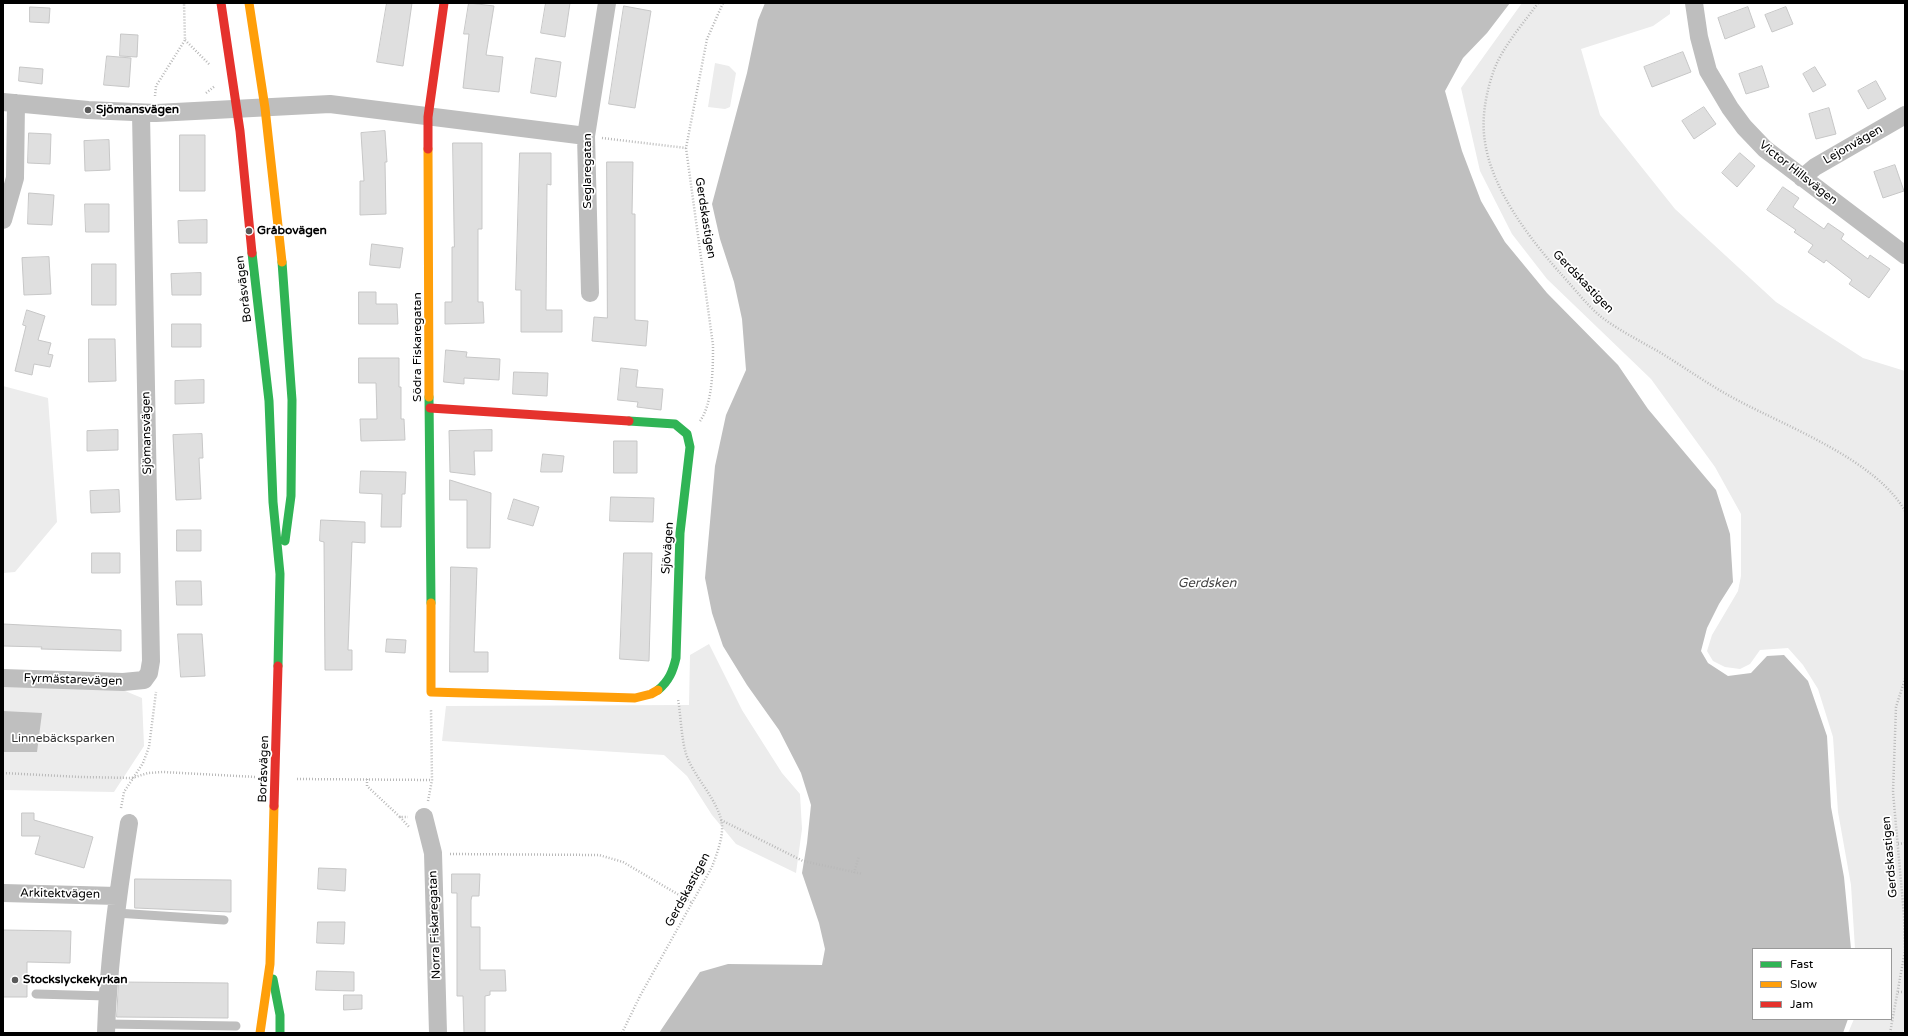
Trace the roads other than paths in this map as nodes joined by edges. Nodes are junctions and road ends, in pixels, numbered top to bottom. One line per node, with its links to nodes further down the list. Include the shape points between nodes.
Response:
1 (221, 3): 7 (main road, Boråsvägen)
2 (249, 3): 8 (main road, Boråsvägen)
3 (444, 3): 11 (main road, Södra Fiskaregatan)
4 (607, 3): 12 (street, Seglaregatan)
5 (1694, 3): 13 (street, Victor Hillsvägen, via 1708,71 1730,108 1765,149)
6 (9, 103): 9 (street); 14 (street, via 15,178)
7 (236, 108): 8 (street); 9 (street); 18 (main road, Boråsvägen, via 269,401 273,502)
8 (265, 108): 11 (street, via 330,104); 18 (main road, Boråsvägen, via 285,294 292,400 291,496)
9 (141, 113): 20 (street, Sjömansvägen, via 151,661 149,673)
10 (1905, 115): 13 (street, Lejonvägen, via 1815,167)
11 (428, 117): 12 (street); 17 (main road, Södra Fiskaregatan)
12 (586, 136): 16 (street, Seglaregatan)
13 (1802, 178): 15 (street, Victor Hillsvägen)
14 (3, 220)
15 (1905, 255)
16 (590, 293)
17 (430, 408): 21 (main road, Sjövägen, via 675,424 687,434 690,447 680,533 676,658 675,668); 21 (main road, Södra Fiskaregatan, via 431,692 635,698 651,695)
18 (280, 574): 27 (main road, Boråsvägen)
19 (3, 678): 20 (street, Fyrmästarevägen, via 123,682)
20 (144, 680)
21 (666, 685)
22 (424, 817): 34 (street, Norra Fiskaregatan, via 433,854)
23 (129, 823): 25 (street)
24 (3, 893): 25 (street, Arkitektvägen)
25 (117, 904): 26 (lane); 29 (street)
26 (224, 920)
27 (270, 964): 32 (main road, Boråsvägen); 33 (main road, Boråsvägen, via 280,1015)
28 (36, 994): 29 (lane)
29 (107, 996): 31 (street)
30 (236, 1026): 31 (lane)
31 (106, 1028)
32 (260, 1033)
33 (280, 1033)
34 (438, 1033)

